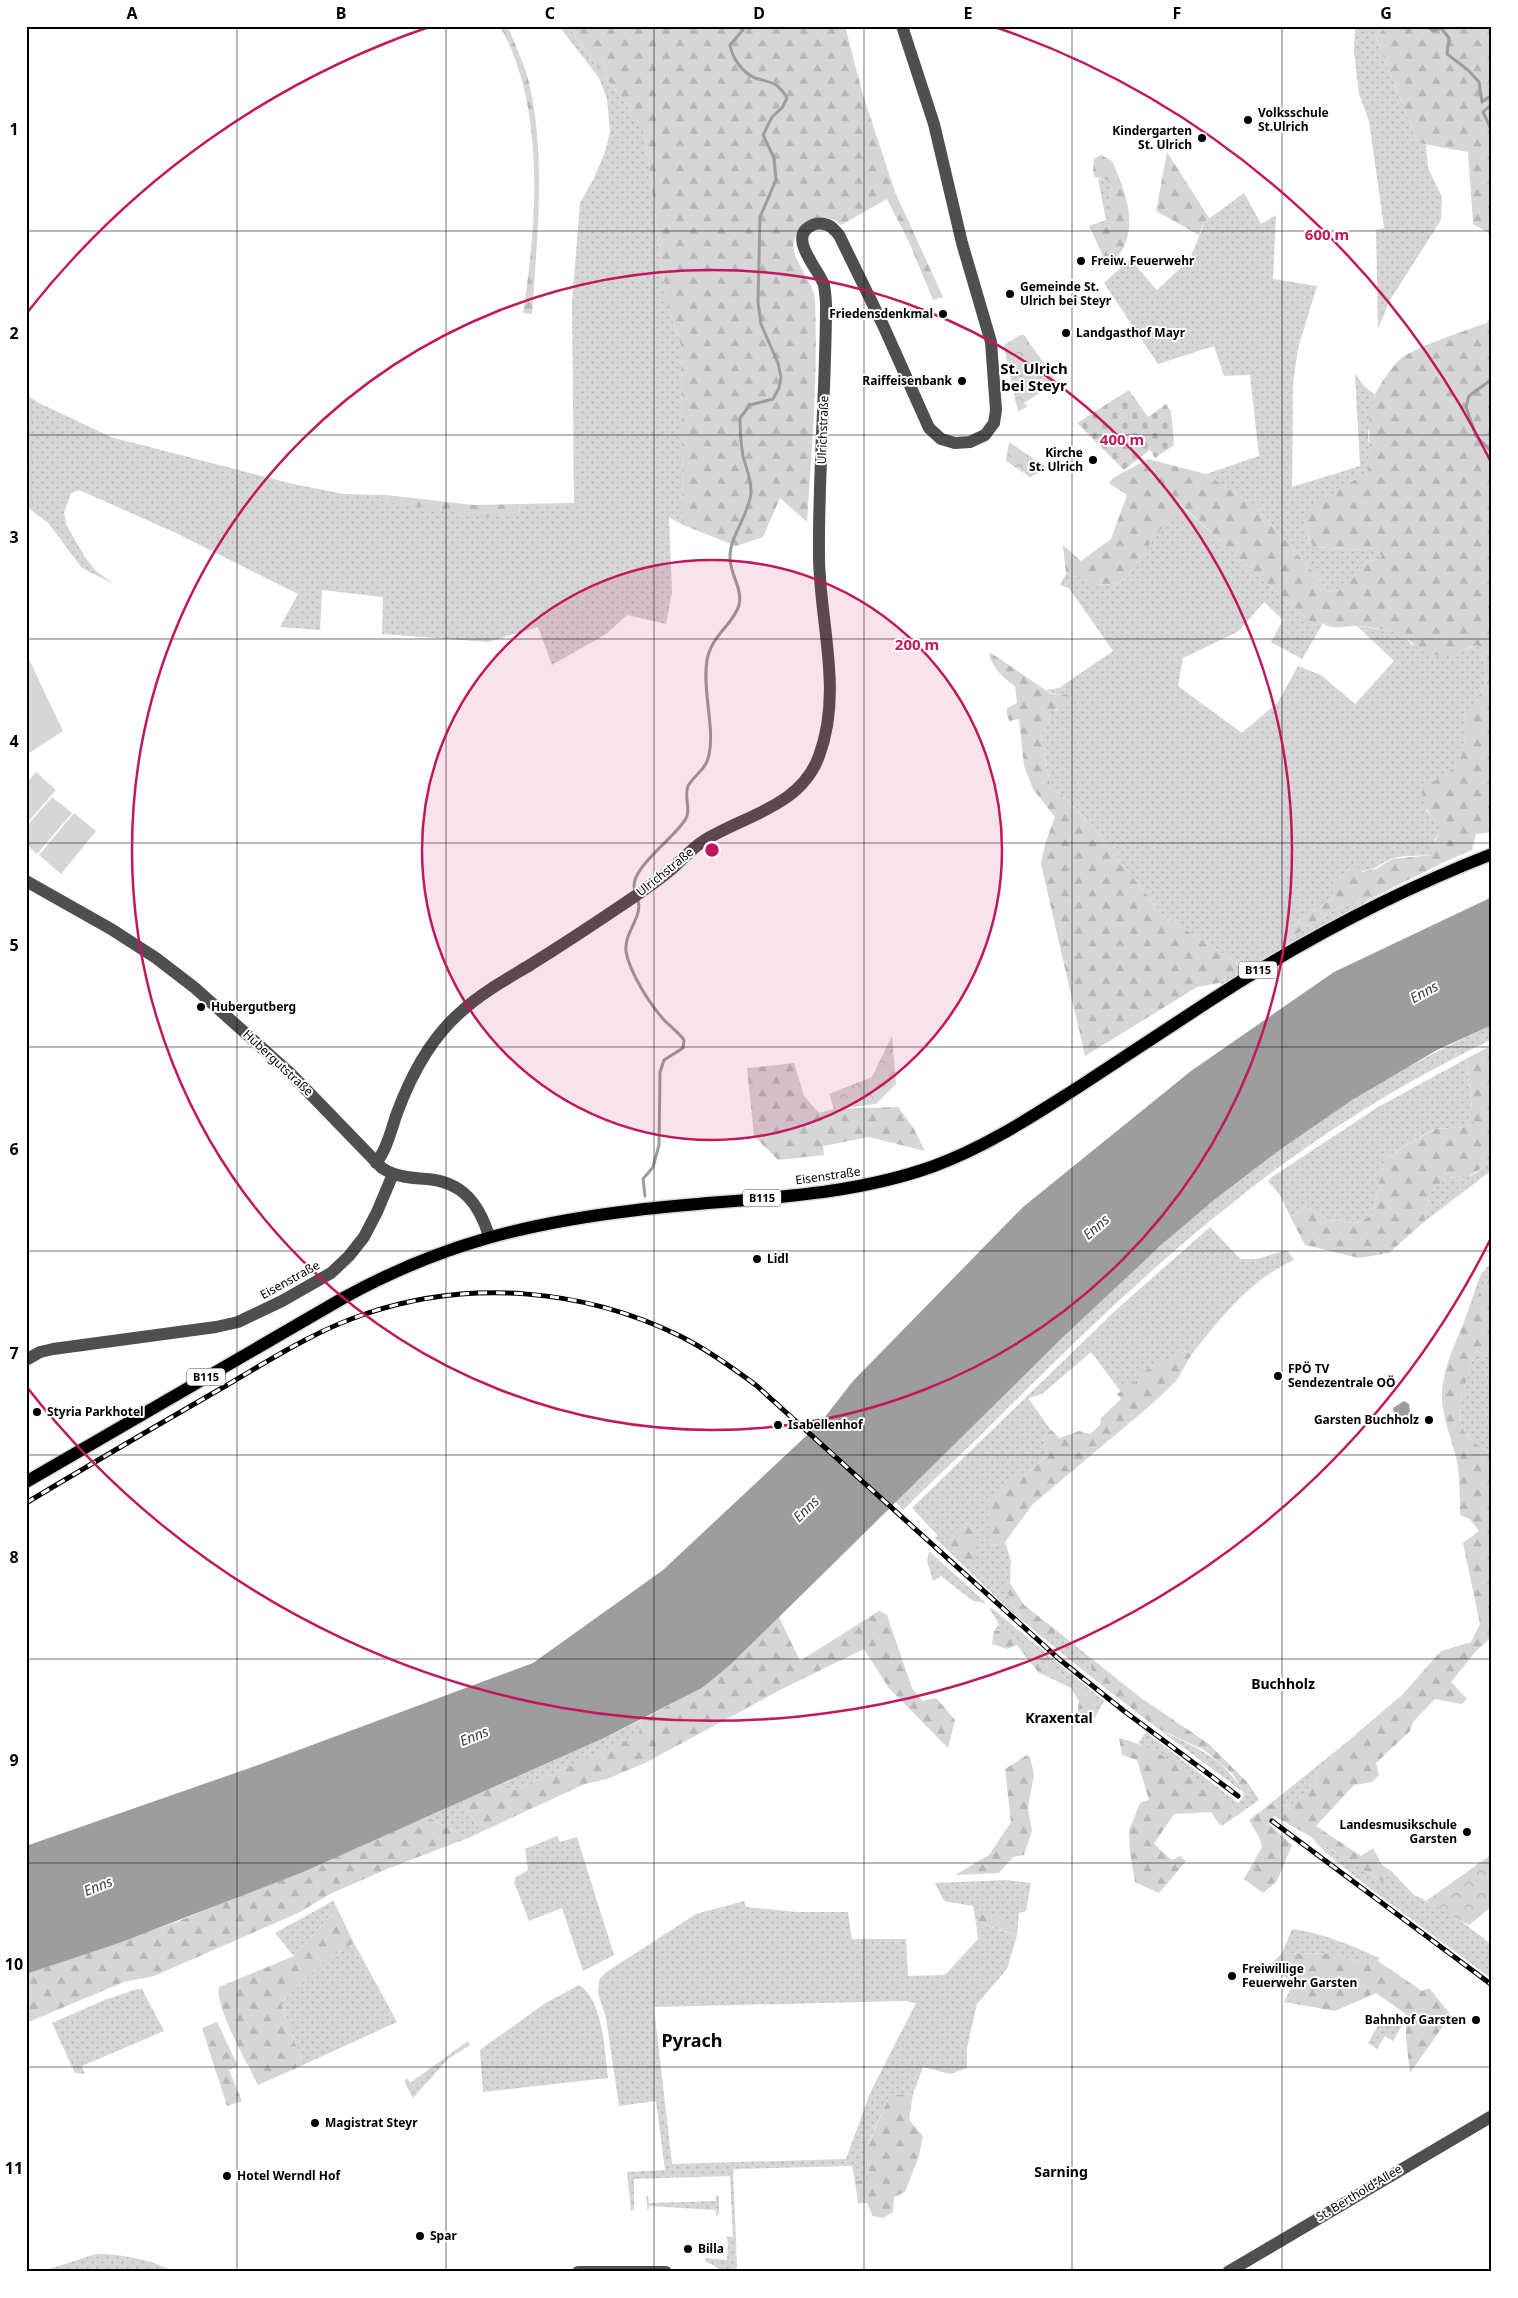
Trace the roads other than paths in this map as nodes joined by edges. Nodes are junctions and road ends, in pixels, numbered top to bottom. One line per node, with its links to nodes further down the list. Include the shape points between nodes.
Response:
1 (902, 26): 4 (street, Ulrichstraße, via 934,124 962,243 990,336 996,399 994,423 985,435 963,444 947,442 934,435 835,230 827,224 806,228 802,237 804,248 824,285 826,305 819,559 829,682 822,745 814,769 797,790 771,807 704,840 628,901 461,1011 448,1023 416,1070 383,1154)
2 (1492, 854): 6 (main road, Eisenstraße / B115, via 1374,906 1298,946 1038,1112 961,1156 875,1183 580,1217)
3 (26, 881): 4 (street, Hubergutstraße, via 80,910 156,958 195,988 268,1052)
4 (376, 1163): 5 (street, Hubergutstraße)
5 (393, 1174): 6 (street, via 440,1181 458,1190 474,1202); 7 (street, Eisenstraße, via 378,1212 349,1256 331,1273 282,1301 227,1325 53,1348)
6 (489, 1236): 8 (main road, Eisenstraße / B115, via 438,1252 357,1290)
7 (26, 1360)
8 (26, 1482)
9 (1492, 2116): 12 (street, St. Berthold-Allee)
10 (578, 2272): 11 (street)
11 (666, 2272)
12 (1228, 2272)

